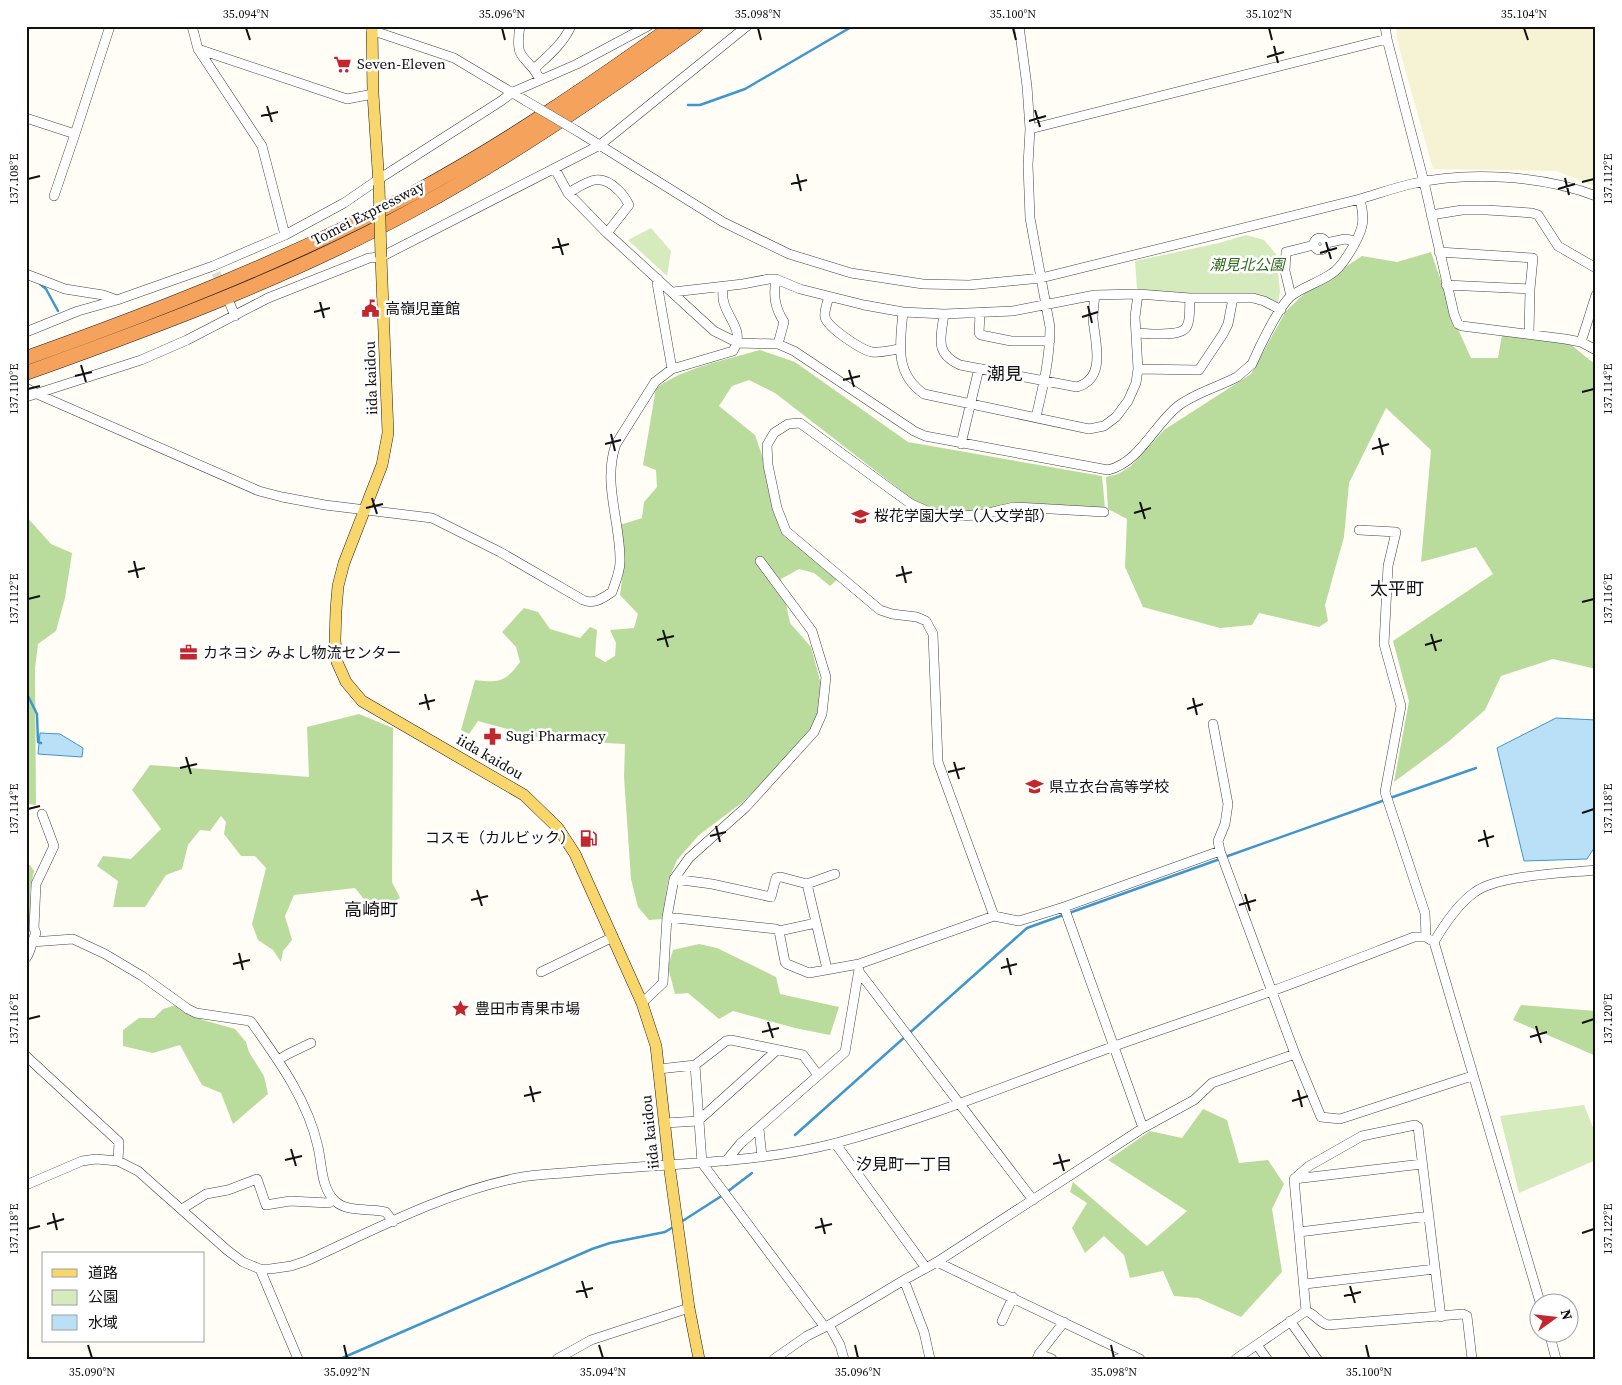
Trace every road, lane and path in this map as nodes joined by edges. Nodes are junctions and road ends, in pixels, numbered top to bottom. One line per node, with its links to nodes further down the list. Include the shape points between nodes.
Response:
1 (110, 26): 20 (street)
2 (192, 26): 13 (street)
3 (520, 26): 14 (street, via 520,55)
4 (571, 26): 14 (street, via 557,48)
5 (648, 26): 15 (street, via 577,64)
6 (673, 26): 68 (highway, Tomei Expressway, via 503,141 364,218 213,287)
7 (696, 26): 72 (highway, Tomei Expressway, via 518,148 418,207 227,297)
8 (747, 26): 21 (street)
9 (1019, 26): 19 (street)
10 (1385, 26): 12 (street)
11 (368, 28): 16 (street, via 454,58); 17 (main road, iida kaidou)
12 (1387, 39): 19 (street); 24 (street)
13 (198, 49): 17 (street, via 347,99); 31 (street, via 262,146)
14 (534, 68): 15 (street)
15 (540, 79): 16 (street)
16 (513, 92): 21 (street, bridge); 23 (street)
17 (373, 94): 23 (main road, iida kaidou)
18 (26, 118): 20 (street)
19 (1030, 129): 37 (street, via 1028,191 1032,235)
20 (75, 134): 26 (street)
21 (600, 145): 22 (street); 37 (street, via 723,222 806,260 851,273 923,284 968,285)
22 (555, 169): 25 (street); 34 (street)
23 (379, 182): 31 (street); 34 (main road, iida kaidou, bridge)
24 (1424, 182): 27 (street, via 1483,177 1532,180); 28 (street); 29 (street)
25 (568, 193): 30 (street); 30 (street, via 602,179 625,196 629,205)
26 (54, 196)
27 (1596, 196)
28 (1360, 199): 32 (street, via 1363,226); 37 (street)
29 (1431, 215): 33 (street); 35 (street, via 1470,210 1532,213 1538,215 1554,243)
30 (607, 233): 38 (street)
31 (285, 235): 51 (street, via 214,269)
32 (1356, 242): 47 (street, via 1336,271); 47 (street, via 1345,239 1326,243 1326,247 1320,250 1314,245 1286,252 1285,271)
33 (1439, 252): 40 (street); 42 (street, via 1533,258)
34 (381, 257): 58 (street, via 369,258 268,298); 80 (main road, iida kaidou, via 388,433 382,465)
35 (1596, 268)
36 (26, 274): 51 (street, via 65,289)
37 (1041, 278): 53 (street)
38 (658, 279): 43 (street); 71 (street)
39 (776, 279): 41 (street); 48 (street); 65 (street, via 774,293 778,313 784,322)
40 (1446, 284): 42 (street); 61 (street, via 1458,324)
41 (723, 287): 43 (street); 64 (street, via 723,302 738,335)
42 (1530, 289): 61 (street)
43 (673, 292): 64 (street, via 714,331)
44 (1138, 294): 45 (street); 49 (street); 60 (street)
45 (1095, 295): 53 (street); 73 (street, via 1093,315 1098,351 1093,375 1088,382 1076,387)
46 (1596, 295): 63 (street)
47 (1291, 296): 54 (street)
48 (829, 297): 55 (street); 66 (street, via 824,313 831,327 865,350)
49 (1190, 298): 50 (street); 60 (street, via 1184,330 1170,334)
50 (1232, 298): 54 (street, via 1254,298); 70 (street, via 1228,324 1199,370)
51 (117, 300): 59 (street, via 78,311)
52 (230, 304): 58 (street)
53 (1046, 305): 57 (street); 62 (street)
54 (1281, 310): 79 (street, via 1245,371 1179,406 1121,466 1108,470)
55 (903, 312): 56 (street); 66 (street)
56 (944, 314): 57 (street); 69 (street, via 941,342 945,355 960,365)
57 (980, 314): 62 (street, via 980,335 1010,341)
58 (235, 316): 75 (street, via 140,360)
59 (26, 332)
60 (1136, 333): 70 (street)
61 (1529, 334): 63 (street)
62 (1050, 341): 73 (street)
63 (1581, 342): 67 (street)
64 (738, 343): 65 (street); 71 (street, via 733,351)
65 (778, 344): 79 (street, via 794,350 914,431)
66 (900, 349): 77 (street, via 906,376 924,394)
67 (1596, 350)
68 (26, 358)
69 (979, 368): 73 (street); 77 (street)
70 (1138, 368): 78 (street, via 1128,401 1116,418 1104,426 1089,429)
71 (672, 369): 80 (street, via 655,382 612,455 610,477 620,563 612,592 601,599 587,602 500,552 432,518)
72 (26, 373)
73 (1045, 380): 78 (street)
74 (26, 388): 75 (street)
75 (37, 394): 76 (street); 80 (street, via 260,491 290,499)
76 (26, 397)
77 (970, 404): 78 (street); 79 (street)
78 (1036, 417)
79 (961, 444)
80 (365, 510): 96 (main road, iida kaidou, via 338,586 336,654 343,677 362,700 514,788 542,811 575,854)
81 (1104, 512): 92 (street, via 1014,507 979,515 934,514 911,504 800,423 788,424 774,433 767,445 777,508 786,532 880,610 926,621 933,634 938,762)
82 (1359, 530): 97 (street, via 1396,532 1388,566 1384,644 1401,706 1385,792 1425,913)
83 (760, 561): 89 (street, via 812,631 826,677 822,714 814,732 795,754 746,807 689,858)
84 (1213, 724): 86 (street, via 1228,804 1226,824 1218,841)
85 (42, 814): 98 (street, via 54,846 36,884 36,933)
86 (1220, 851): 91 (street); 103 (street)
87 (1596, 870): 97 (street, via 1521,877 1488,885 1475,892)
88 (835, 874): 90 (street)
89 (674, 879): 90 (street, via 771,897 776,878 780,876); 93 (street)
90 (807, 884): 94 (street)
91 (1064, 907): 92 (street, via 1019,921); 106 (street)
92 (994, 916): 100 (street)
93 (667, 917): 95 (street); 104 (street, via 663,983)
94 (816, 923): 95 (street); 101 (street)
95 (779, 931): 101 (street, via 787,964 809,972)
96 (613, 938): 102 (street); 104 (main road, iida kaidou)
97 (1430, 940): 103 (street, via 1414,938); 114 (street)
98 (32, 942): 99 (street, via 31,952); 110 (street, via 73,939 142,976 188,1009 250,1021)
99 (26, 958)
100 (859, 968): 101 (street); 113 (street, via 845,1052); 115 (street)
101 (827, 969)
102 (541, 972)
103 (1272, 991): 106 (street); 108 (street)
104 (642, 1003): 112 (main road, iida kaidou, via 656,1046)
105 (311, 1043): 110 (street)
106 (1113, 1047): 115 (street); 118 (street)
107 (777, 1050): 111 (street, via 726,1041); 113 (street, via 803,1055); 116 (street)
108 (1295, 1054): 114 (street, via 1321,1117 1340,1119); 118 (street, via 1219,1079 1194,1100)
109 (26, 1056): 122 (street, via 119,1142)
110 (278, 1060): 129 (street, via 301,1100 318,1144 328,1192)
111 (694, 1065): 112 (street); 116 (street)
112 (659, 1070): 117 (main road, iida kaidou)
113 (818, 1075): 119 (street)
114 (1472, 1076): 141 (street)
115 (959, 1103): 120 (street); 130 (street)
116 (698, 1121): 117 (street); 124 (street)
117 (664, 1123): 125 (main road, iida kaidou)
118 (1143, 1128): 130 (street)
119 (759, 1129): 121 (street); 123 (street)
120 (835, 1143): 121 (street); 136 (street)
121 (762, 1157): 123 (street)
122 (118, 1161): 128 (street, via 82,1161); 131 (street, via 138,1171)
123 (726, 1161): 124 (street)
124 (702, 1163): 125 (street); 149 (street)
125 (669, 1164): 133 (street, via 520,1178 462,1193); 143 (main road, iida kaidou)
126 (1422, 1164): 127 (street); 127 (street, via 1418,1127 1415,1125 1362,1136 1309,1166); 132 (street)
127 (1294, 1179): 134 (street)
128 (26, 1186)
129 (333, 1198): 131 (street, via 329,1203 290,1201 266,1204 257,1179 206,1194); 133 (street, via 353,1209 386,1212)
130 (1033, 1200): 135 (street)
131 (182, 1209): 138 (street, via 227,1250)
132 (1429, 1216): 134 (street); 137 (street)
133 (393, 1222): 138 (street, via 306,1261)
134 (1299, 1232): 140 (street)
135 (938, 1262): 136 (street); 142 (street)
136 (926, 1268): 139 (street)
137 (1435, 1268): 140 (street); 145 (street)
138 (260, 1269): 154 (street)
139 (904, 1280): 149 (street); 159 (street, via 924,1332)
140 (1305, 1284): 144 (street)
141 (1537, 1292)
142 (1013, 1298): 146 (street); 148 (street)
143 (689, 1308): 155 (street, via 591,1340); 156 (main road, iida kaidou)
144 (1306, 1311): 145 (street, via 1328,1325); 147 (street)
145 (1441, 1317): 165 (street, via 1468,1316)
146 (1002, 1321)
147 (1290, 1321): 151 (street); 164 (street)
148 (1064, 1322): 152 (street); 153 (street)
149 (827, 1326): 157 (street); 158 (street, via 840,1345)
150 (1552, 1342): 166 (street)
151 (1257, 1345): 162 (street); 163 (street)
152 (1038, 1357): 160 (street)
153 (1137, 1357): 161 (street)
154 (298, 1359)
155 (557, 1359)
156 (699, 1359)
157 (774, 1359)
158 (844, 1359)
159 (930, 1359)
160 (1052, 1359)
161 (1117, 1359)
162 (1236, 1359)
163 (1267, 1359)
164 (1317, 1359)
165 (1472, 1359)
166 (1556, 1359)

